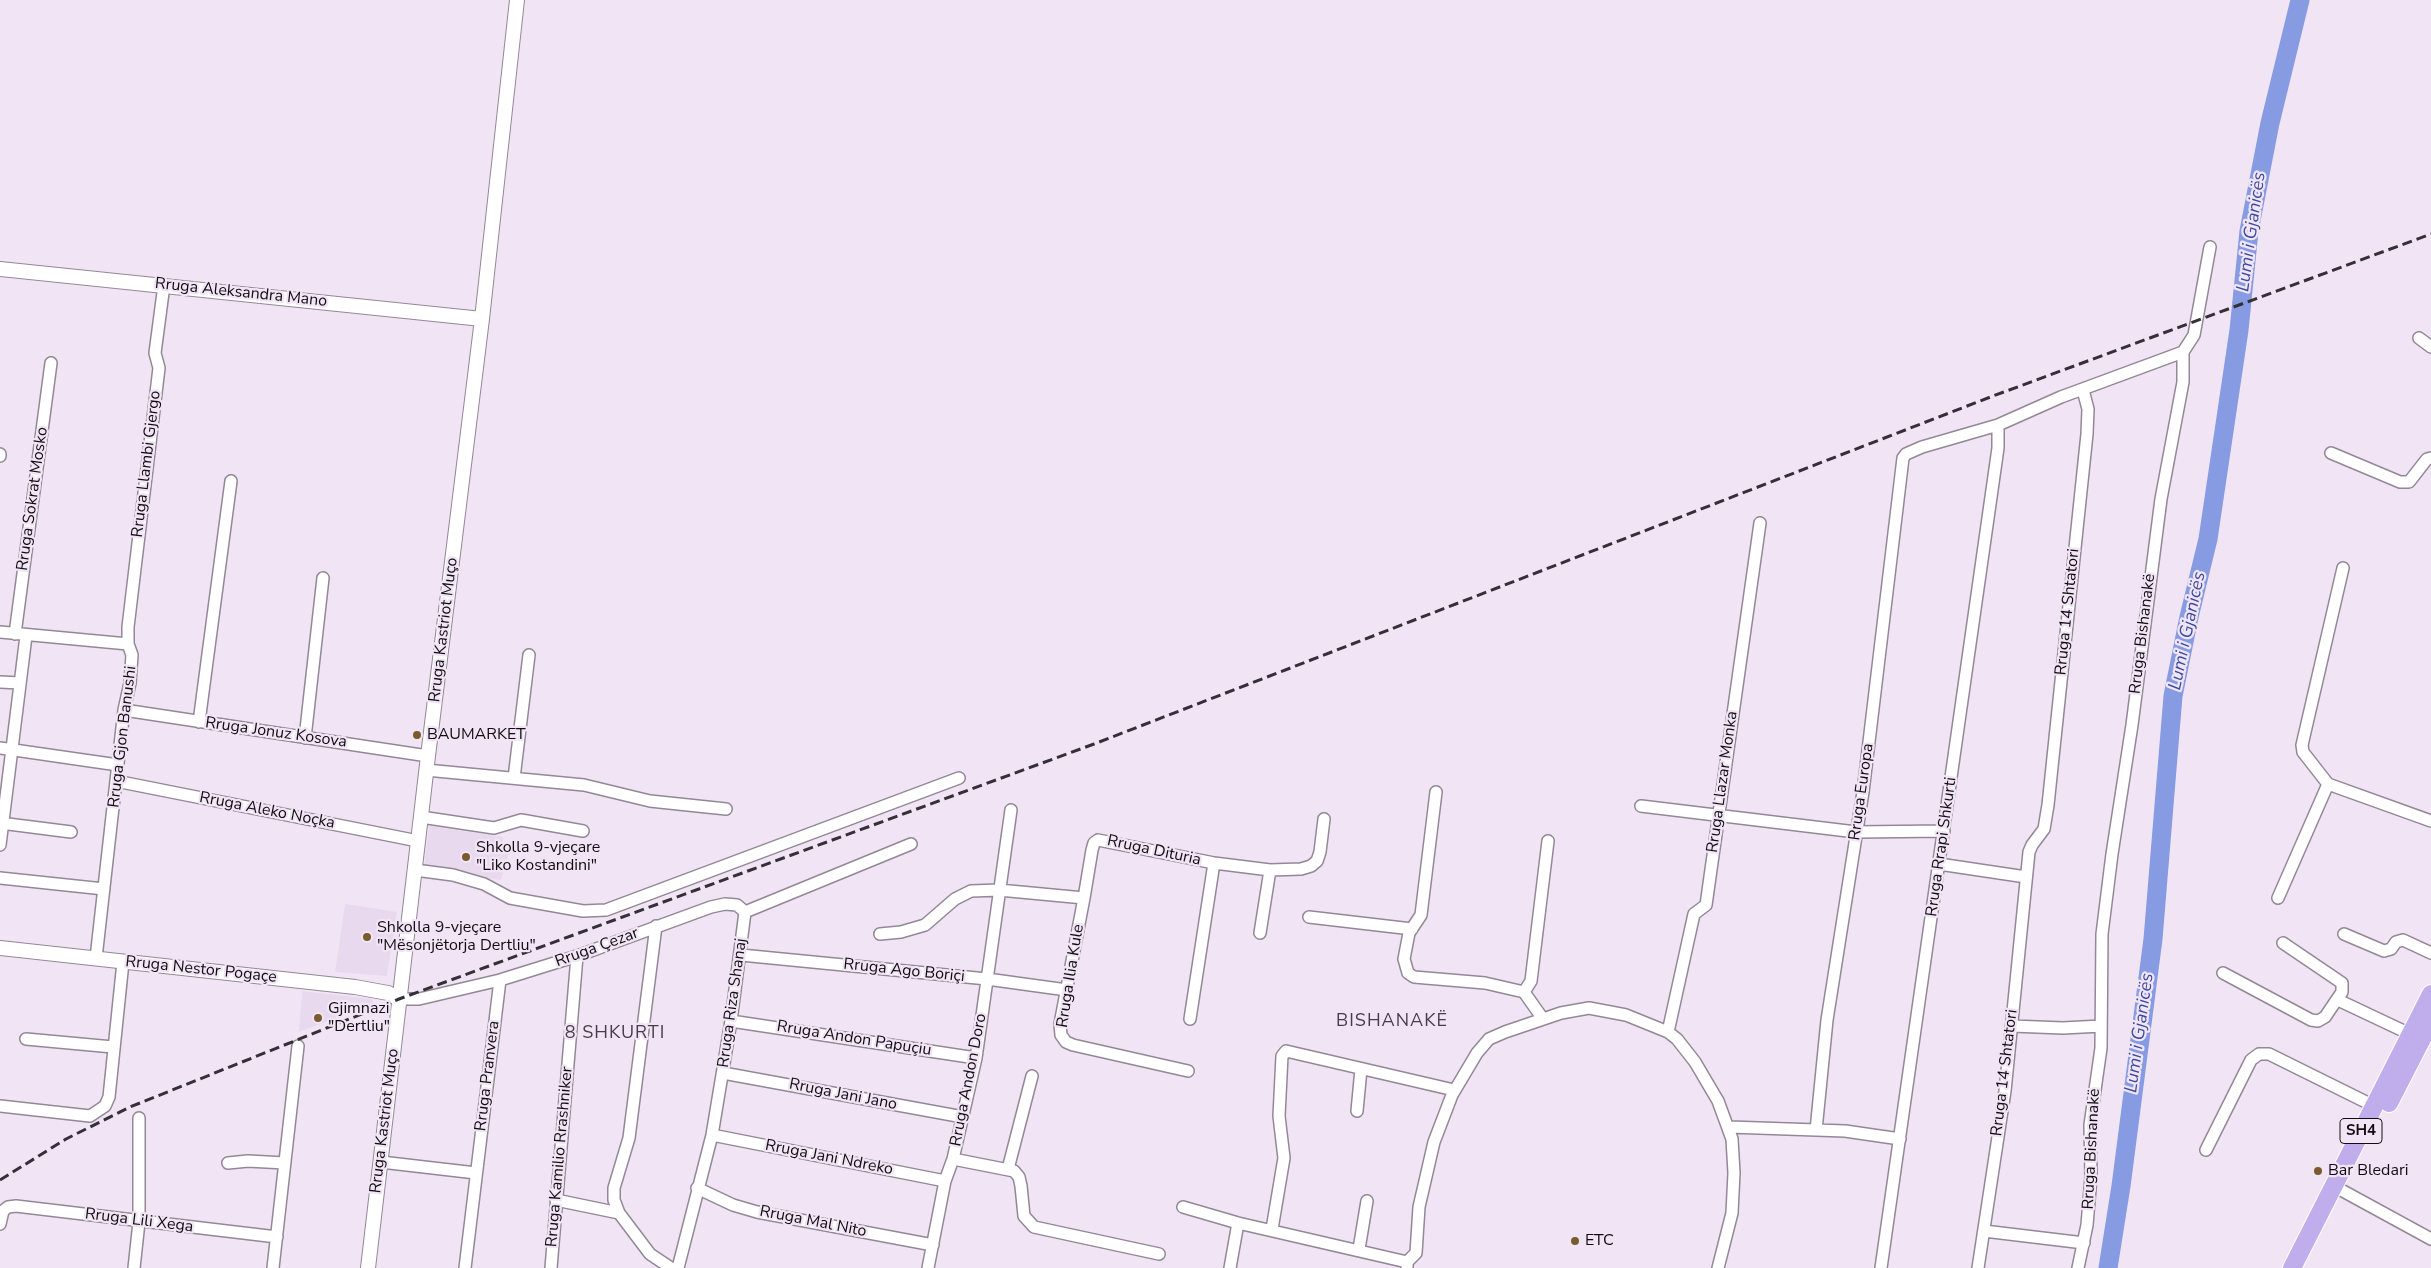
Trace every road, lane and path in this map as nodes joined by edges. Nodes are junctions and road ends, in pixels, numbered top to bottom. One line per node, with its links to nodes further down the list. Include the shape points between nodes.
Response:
1 (516, 0): 5 (street, Rruga Kastriot Muço)
2 (2210, 247): 8 (street, Rruga Bishanakë, via 2194,336)
3 (0, 269): 4 (street, Rruga Aleksandra Mano)
4 (164, 284): 5 (street, Rruga Aleksandra Mano); 20 (street, Rruga Llambi Gjergo, via 155,353 159,368)
5 (482, 319): 29 (street, Rruga Kastriot Muço)
6 (2418, 338): 7 (street)
7 (2431, 347)
8 (2183, 352): 10 (street); 89 (street, Rruga Bishanakë, via 2183,382 2161,499 2102,934)
9 (51, 363): 19 (street, Rruga Sokrat Mosko)
10 (2083, 390): 11 (street); 56 (street, Rruga 14 Shtatori, via 2088,409 2087,434 2052,773 2046,824 2032,845)
11 (1998, 425): 44 (street, Rruga Rrapi Shkurti, via 1998,448); 47 (street, Rruga Europa, via 1922,447 1906,454 1902,462)
12 (2331, 453): 13 (street, via 2400,482 2409,482)
13 (2431, 458)
14 (231, 481): 25 (street)
15 (1760, 523): 39 (street, Rruga Llazar Monka)
16 (2342, 568): 34 (street, via 2302,745 2306,758)
17 (323, 578): 26 (street)
18 (0, 632): 19 (street, Rruga Gjon Banushi)
19 (20, 635): 20 (street, Rruga Gjon Banushi); 23 (street, Rruga Sokrat Mosko)
20 (128, 644): 24 (street, Rruga Gjon Banushi, via 133,664)
21 (529, 655): 31 (street)
22 (0, 682): 23 (street)
23 (20, 683): 28 (street, Rruga Sokrat Mosko)
24 (124, 710): 25 (street, Rruga Jonuz Kosova); 30 (street, Rruga Gjon Banushi)
25 (199, 722): 26 (street, Rruga Jonuz Kosova)
26 (305, 738): 29 (street, Rruga Jonuz Kosova)
27 (0, 748): 28 (street)
28 (12, 750): 30 (street); 43 (street, Rruga Sokrat Mosko)
29 (427, 763): 31 (street, Rruga Jonuz Kosova); 40 (street, Rruga Kastriot Muço)
30 (118, 765): 33 (street, Rruga Gjon Banushi)
31 (514, 778): 37 (street, Rruga Jonuz Kosova, via 584,785 650,801)
32 (960, 778): 54 (street, via 606,910 583,911 510,898 484,884)
33 (116, 782): 48 (street, Rruga Aleko Noçka); 58 (street, Rruga Gjon Banushi)
34 (2328, 784): 42 (street); 61 (street)
35 (1436, 792): 65 (street, via 1421,914)
36 (1641, 806): 39 (street)
37 (726, 809)
38 (1011, 810): 59 (street, Rruga Andon Doro)
39 (1718, 816): 47 (street); 90 (street, Rruga Llazar Monka, via 1706,905 1694,914)
40 (421, 817): 46 (street, via 494,828 521,820); 48 (street, Rruga Kastriot Muço)
41 (1324, 819): 55 (street, Rruga Dituria, via 1317,861 1301,869)
42 (2431, 821)
43 (2, 823): 45 (street); 51 (street, Rruga Sokrat Mosko)
44 (1944, 831): 47 (street); 53 (street, Rruga Rrapi Shkurti)
45 (71, 832)
46 (583, 832)
47 (1856, 832): 107 (street, Rruga Europa, via 1827,1020)
48 (418, 841): 54 (street, Rruga Kastriot Muço)
49 (1548, 841): 80 (street, via 1531,981)
50 (912, 844): 62 (street)
51 (0, 845)
52 (1214, 863): 55 (street, Rruga Dituria); 60 (street, Rruga Dituria, via 1098,840 1092,850); 84 (street)
53 (1939, 864): 56 (street); 109 (street, Rruga Rrapi Shkurti)
54 (415, 870): 82 (street, Rruga Kastriot Muço)
55 (1270, 870): 66 (street)
56 (2026, 877): 88 (street, Rruga 14 Shtatori)
57 (0, 878): 58 (street)
58 (104, 889): 74 (street, Rruga Gjon Banushi)
59 (999, 890): 60 (street); 67 (street, via 964,894 925,925); 77 (street, Rruga Andon Doro)
60 (1084, 898): 79 (street, Rruga Ilia Kule)
61 (2278, 898)
62 (746, 912): 64 (street, via 737,905 725,904); 72 (street, Rruga Riza Shanaj)
63 (1309, 917): 65 (street)
64 (656, 926): 73 (street, Rruga Çezar); 123 (street, Rruga Çezar, via 629,1138 614,1188)
65 (1412, 929): 80 (street, via 1404,959 1408,973 1414,977 1485,984)
66 (1260, 932)
67 (880, 934)
68 (2344, 934): 71 (street, via 2384,951 2403,940)
69 (2283, 943): 83 (street, via 2342,983)
70 (0, 948): 74 (street, Rruga Nestor Pogaçe)
71 (2431, 953)
72 (741, 955): 77 (street, Rruga Ago Boriçi); 86 (street, Rruga Riza Shanaj)
73 (577, 956): 78 (street, Rruga Çezar); 120 (street, Rruga Kamilio Rrashniker)
74 (96, 958): 75 (street, Rruga Nestor Pogaçe)
75 (123, 962): 82 (street, Rruga Nestor Pogaçe, via 355,987 381,991); 93 (street)
76 (2222, 973): 83 (street, via 2311,1020 2325,1017)
77 (987, 979): 79 (street, Rruga Ago Boriçi); 95 (street, Rruga Andon Doro)
78 (500, 980): 82 (street, Rruga Çezar, via 419,999); 116 (street, Rruga Pranvera)
79 (1067, 990): 97 (street, Rruga Ilia Kule, via 1060,1024 1060,1035 1066,1042)
80 (1524, 992): 85 (street)
81 (2431, 994): 91 (main road, SH4)
82 (399, 999): 112 (street, Rruga Kastriot Muço)
83 (2338, 1000): 91 (street)
84 (1190, 1019)
85 (1543, 1019): 90 (street, via 1575,1010 1602,1009); 100 (street, via 1489,1040)
86 (732, 1020): 95 (street, Rruga Andon Papuçiu); 98 (street, Rruga Riza Shanaj)
87 (2430, 1024): 119 (main road, SH4)
88 (2012, 1026): 89 (street); 128 (street, Rruga 14 Shtatori)
89 (2101, 1026): 131 (street, Rruga Bishanakë, via 2100,1059 2091,1117 2091,1177)
90 (1668, 1032): 106 (street, via 1704,1075)
91 (2410, 1034): 102 (main road, SH4)
92 (26, 1039): 93 (street)
93 (113, 1046): 101 (street, via 109,1097 99,1112 90,1116)
94 (298, 1046): 114 (street)
95 (976, 1058): 104 (street, Rruga Andon Doro)
96 (1361, 1068): 100 (street); 103 (street); 127 (street, via 1289,1051 1283,1053 1279,1116 1284,1158)
97 (1188, 1070)
98 (723, 1073): 104 (street, Rruga Jani Jano); 108 (street, Rruga Riza Shanaj)
99 (1032, 1076): 115 (street)
100 (1454, 1090): 135 (street, via 1426,1170 1416,1253)
101 (0, 1106)
102 (2374, 1106): 110 (street, via 2269,1054 2259,1054 2251,1060); 149 (main road, SH4)
103 (1357, 1111)
104 (962, 1117): 111 (street, Rruga Andon Doro)
105 (139, 1118): 124 (street)
106 (1730, 1127): 107 (street); 145 (street, via 1734,1173 1732,1213)
107 (1816, 1130): 109 (street)
108 (712, 1135): 117 (street, Rruga Jani Ndreko); 118 (street, Rruga Riza Shanaj)
109 (1900, 1139): 146 (street, Rruga Rrapi Shkurti)
110 (2206, 1150)
111 (953, 1160): 115 (street); 117 (street, Rruga Andon Doro)
112 (381, 1162): 116 (street); 138 (street, Rruga Kastriot Muço)
113 (228, 1163): 114 (street)
114 (285, 1163): 129 (street)
115 (1008, 1169): 134 (street, via 1019,1177 1024,1216 1034,1227)
116 (476, 1173): 139 (street, Rruga Pranvera)
117 (946, 1181): 132 (street, Rruga Andon Doro)
118 (697, 1188): 132 (street, Rruga Mal Nito, via 757,1212); 142 (street, Rruga Riza Shanaj)
119 (2344, 1191): 130 (street); 150 (main road, SH4)
120 (556, 1200): 123 (street); 140 (street, Rruga Kamilio Rrashniker)
121 (1367, 1201): 133 (street)
122 (1183, 1208): 125 (street)
123 (619, 1213): 141 (street, Rruga Çezar, via 650,1254)
124 (139, 1222): 126 (street, Rruga Lili Xega, via 16,1206 3,1211); 129 (street, Rruga Lili Xega); 136 (street)
125 (1238, 1223): 127 (street); 144 (street)
126 (0, 1224)
127 (1272, 1229): 133 (street)
128 (1984, 1231): 131 (street); 147 (street, Rruga 14 Shtatori)
129 (277, 1237): 137 (street)
130 (2431, 1240)
131 (2084, 1243): 148 (street, Rruga Bishanakë)
132 (933, 1245): 143 (street, Rruga Andon Doro)
133 (1359, 1249): 135 (street)
134 (1159, 1254)
135 (1407, 1265)
136 (134, 1268)
137 (273, 1268)
138 (368, 1268)
139 (465, 1268)
140 (551, 1268)
141 (671, 1268)
142 (678, 1268)
143 (928, 1268)
144 (1230, 1268)
145 (1718, 1268)
146 (1881, 1268)
147 (1978, 1268)
148 (2078, 1268)
149 (2292, 1268)
150 (2304, 1268)

